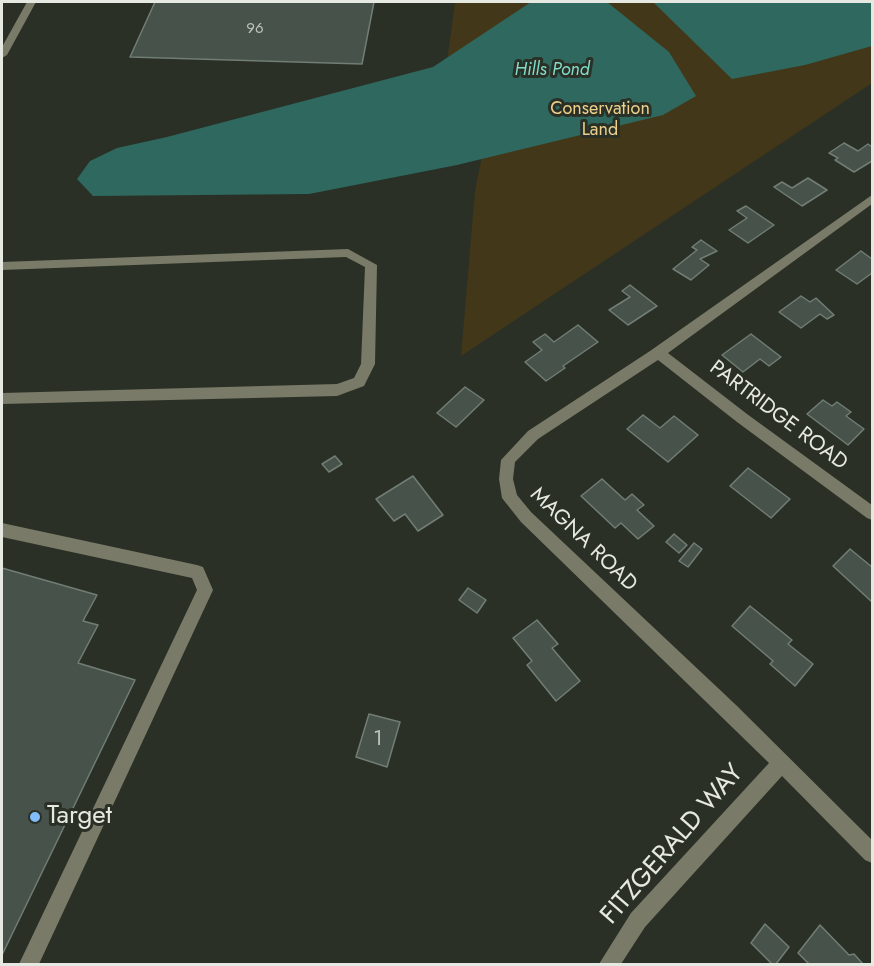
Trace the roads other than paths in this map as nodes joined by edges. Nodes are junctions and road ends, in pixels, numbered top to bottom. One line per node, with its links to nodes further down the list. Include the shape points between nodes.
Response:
1 (31, 2): 2 (street)
2 (2, 55)
3 (873, 199): 5 (street, MAGNA ROAD)
4 (2, 266): 6 (street, via 348,253 371,266 368,364 359,382 337,390)
5 (658, 352): 7 (street, PARTRIDGE ROAD); 9 (street, MAGNA ROAD, via 517,449 508,460 510,498)
6 (2, 399)
7 (873, 513)
8 (2, 530): 11 (street, via 197,572 205,590)
9 (780, 764): 10 (street, MAGNA ROAD); 12 (street, FITZGERALD WAY, via 638,920)
10 (873, 853)
11 (29, 964)
12 (609, 964)

